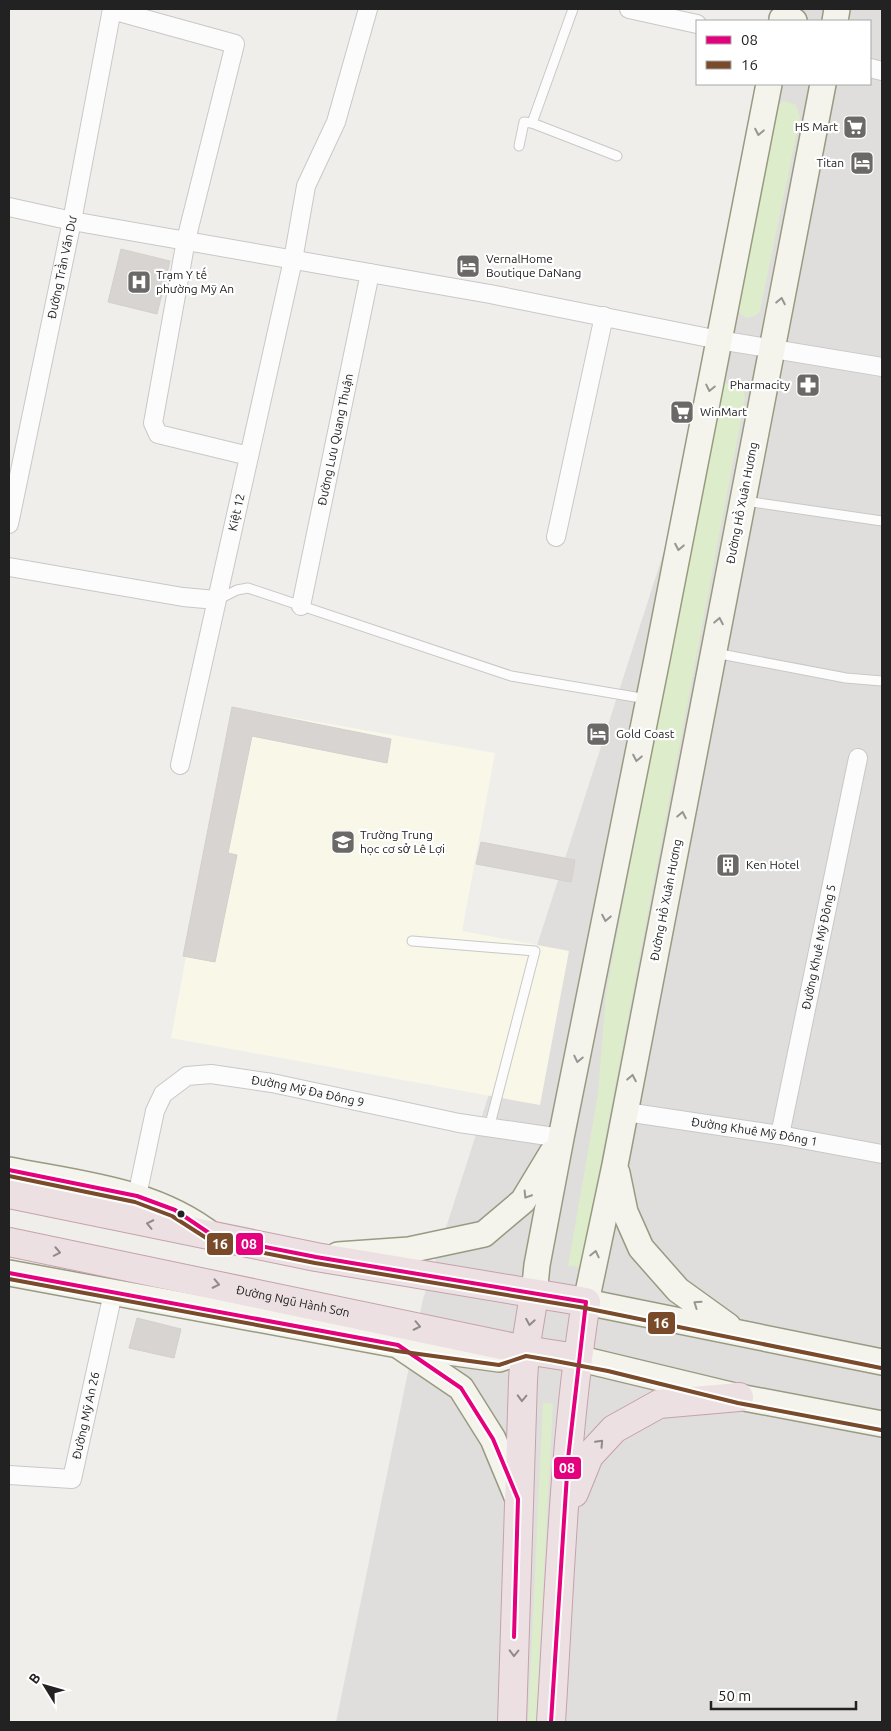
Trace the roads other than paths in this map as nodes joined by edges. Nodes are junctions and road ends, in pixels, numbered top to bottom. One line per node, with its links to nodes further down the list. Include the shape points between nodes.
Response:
1 (112, 9): 12 (street, Đường Trần Văn Dư); 13 (street, Đường Trần Văn Dư, via 235,44)
2 (368, 9): 14 (street, via 336,122 306,186)
3 (573, 9): 8 (lane)
4 (629, 9): 5 (street)
5 (696, 24)
6 (769, 85): 17 (main road, one-way to 17)
7 (823, 85): 18 (main road, Đường Hồ Xuân Hương, one-way to 7)
8 (532, 123): 9 (lane, via 524,122); 10 (lane)
9 (519, 146)
10 (617, 156)
11 (9, 207): 12 (street)
12 (72, 222): 13 (street); 21 (street, Đường Trần Văn Dư)
13 (186, 240): 14 (street); 20 (street, via 154,429 158,434)
14 (293, 260): 15 (street); 20 (street, Kiệt 12)
15 (370, 273): 16 (street); 28 (street, Đường Lưu Quang Thuận)
16 (604, 316): 17 (street); 25 (street)
17 (719, 340): 18 (street); 31 (main road, one-way to 31)
18 (772, 349): 19 (street); 22 (main road, Đường Hồ Xuân Hương)
19 (882, 367)
20 (249, 456): 27 (street, Kiệt 12)
21 (13, 480): 24 (street, Đường Trần Văn Dư)
22 (743, 501): 23 (lane); 29 (main road, Đường Hồ Xuân Hương, one-way to 22)
23 (882, 521)
24 (9, 524)
25 (556, 537)
26 (9, 568): 27 (street)
27 (216, 600): 28 (lane, via 248,588); 33 (street, Kiệt 12)
28 (301, 606): 31 (lane, via 511,676)
29 (712, 653): 30 (lane, via 846,678); 35 (main road, Đường Hồ Xuân Hương, one-way to 29)
30 (882, 681)
31 (649, 699): 38 (main road, one-way to 38)
32 (858, 758): 37 (street, Đường Khuê Mỹ Đông 5)
33 (180, 765)
34 (412, 941): 36 (lane, via 535,951)
35 (626, 1112): 37 (street, Đường Khuê Mỹ Đông 1); 40 (main road, Đường Hồ Xuân Hương)
36 (490, 1128): 38 (street, Đường Mỹ Đa Đông 9); 43 (street, Đường Mỹ Đa Đông 9, via 272,1083 211,1074 187,1076 163,1094 155,1111)
37 (780, 1135): 39 (street, Đường Khuê Mỹ Đông 1)
38 (561, 1138): 46 (main road, one-way to 46, via 523,1201 484,1234 409,1250); 49 (main road)
39 (882, 1154)
40 (616, 1165): 50 (main road, Đường Hồ Xuân Hương, one-way to 40); 51 (main road, one-way to 40, via 678,1290 641,1248 625,1212)
41 (9, 1170): 43 (main road)
42 (9, 1194): 44 (highway, one-way to 42)
43 (137, 1196): 44 (main road, via 175,1210)
44 (215, 1237): 46 (highway)
45 (9, 1242): 53 (highway, Đường Ngũ Hành Sơn, one-way to 53)
46 (316, 1257): 49 (highway)
47 (9, 1273): 48 (main road)
48 (113, 1293): 52 (main road); 58 (street, Đường Mỹ An 26, via 72,1479)
49 (534, 1294): 50 (highway); 53 (highway, one-way to 53)
50 (586, 1302): 51 (main road); 54 (highway, Đường Hồ Xuân Hương)
51 (737, 1332): 55 (main road)
52 (398, 1345): 53 (main road, via 499,1359); 59 (main road, via 462,1388 493,1439)
53 (525, 1350): 54 (highway, Đường Ngũ Hành Sơn); 59 (highway, one-way to 59)
54 (577, 1358): 56 (main road); 60 (highway, Đường Hồ Xuân Hương)
55 (882, 1362)
56 (739, 1398): 57 (main road); 60 (highway, one-way to 56, via 589,1456 614,1429 659,1404)
57 (882, 1424)
58 (9, 1474)
59 (518, 1499): 61 (highway, one-way to 61)
60 (564, 1518): 62 (highway, Đường Hồ Xuân Hương)
61 (512, 1722)
62 (551, 1722)

